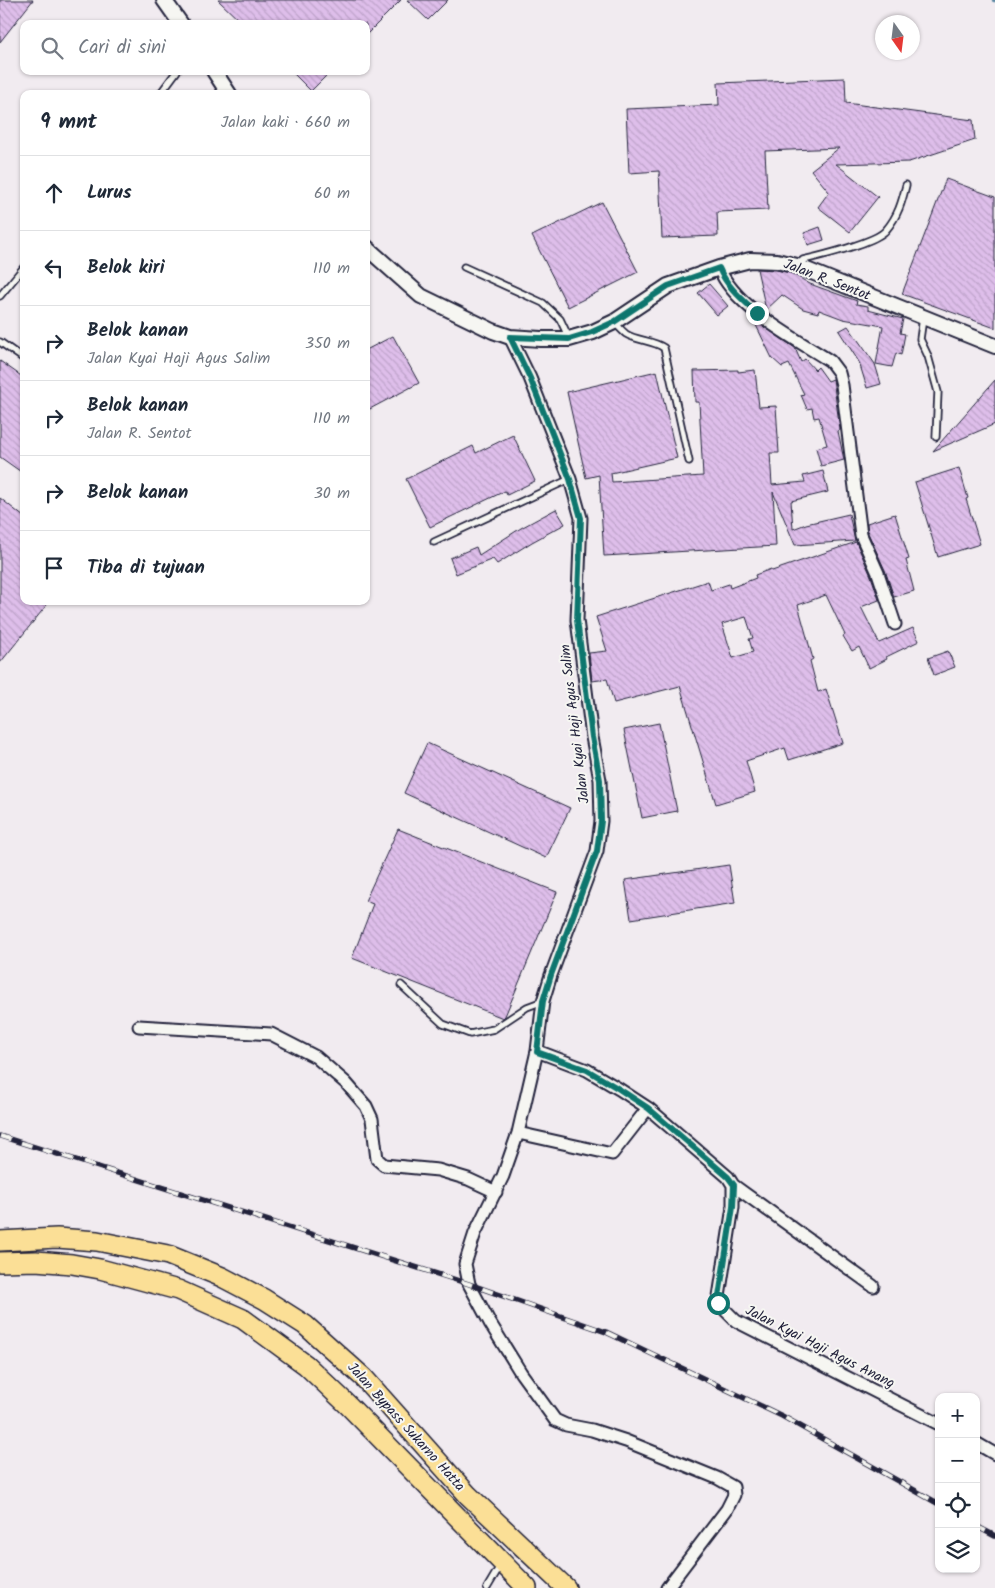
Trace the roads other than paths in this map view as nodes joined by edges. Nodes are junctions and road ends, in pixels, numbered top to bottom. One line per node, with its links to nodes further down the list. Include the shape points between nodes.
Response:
1 (164, 0): 2 (street)
2 (178, 20)
3 (174, 75): 5 (lane)
4 (217, 75): 6 (street)
5 (163, 90)
6 (226, 90)
7 (906, 185): 9 (lane, via 900,210 885,232 858,244 804,260)
8 (370, 251): 16 (street, Jalan R. Sentot, via 421,296)
9 (797, 266): 11 (street, Jalan R. Sentot, via 750,260); 14 (street, Jalan R. Sentot)
10 (464, 267): 17 (lane, via 543,303 560,319)
11 (719, 268): 15 (street, Jalan R. Sentot, via 668,286); 25 (street, via 736,294 757,313 830,361 839,373 861,535 878,572)
12 (20, 272): 13 (lane)
13 (0, 296)
14 (923, 317): 19 (street, Jalan R. Sentot); 21 (lane, via 920,339 938,392)
15 (614, 322): 17 (street, Jalan R. Sentot); 22 (lane, via 627,334 664,348)
16 (510, 337): 17 (street, Jalan R. Sentot); 23 (street, Jalan Kyai Haji Agus Salim)
17 (569, 339)
18 (0, 342): 20 (lane)
19 (995, 346)
20 (20, 356)
21 (936, 437)
22 (688, 461)
23 (570, 479): 24 (lane); 27 (street, Jalan Kyai Haji Agus Salim, via 581,518 577,620 600,780 601,821 597,851)
24 (434, 542)
25 (894, 624)
26 (401, 985): 27 (lane, via 443,1024 470,1034 494,1029 527,1007)
27 (543, 1001): 29 (street, Jalan Kyai Haji Agus Salim)
28 (138, 1026): 33 (street, via 271,1034 316,1057 366,1106 372,1119 379,1162 438,1170)
29 (537, 1052): 30 (street, via 587,1070); 31 (street, Jalan Kyai Haji Agus Salim)
30 (648, 1108): 31 (street, via 612,1154); 32 (street)
31 (518, 1133): 33 (street, Jalan Kyai Haji Agus Salim)
32 (734, 1185): 36 (street); 37 (street, Jalan Kyai Haji Agus Anang, via 718,1303 736,1321)
33 (496, 1192): 44 (street, Jalan Kyai Haji Agus Salim, via 475,1233 465,1264 469,1284 490,1323 555,1420 626,1441 718,1478 733,1488 734,1495 727,1508)
34 (0, 1241): 43 (highway, Jalan Bypass Sukarno Hatta, via 57,1238 97,1241 168,1254 264,1299 305,1326 364,1378 468,1495)
35 (0, 1262): 40 (highway, Jalan Bypass Sukarno Hatta, via 36,1261 100,1269 178,1290 243,1319 306,1365)
36 (873, 1286)
37 (935, 1422)
38 (980, 1445): 39 (street)
39 (995, 1454)
40 (502, 1562): 41 (lane); 42 (highway, Jalan Bypass Sukarno Hatta)
41 (487, 1588)
42 (527, 1588)
43 (566, 1588)
44 (667, 1588)

